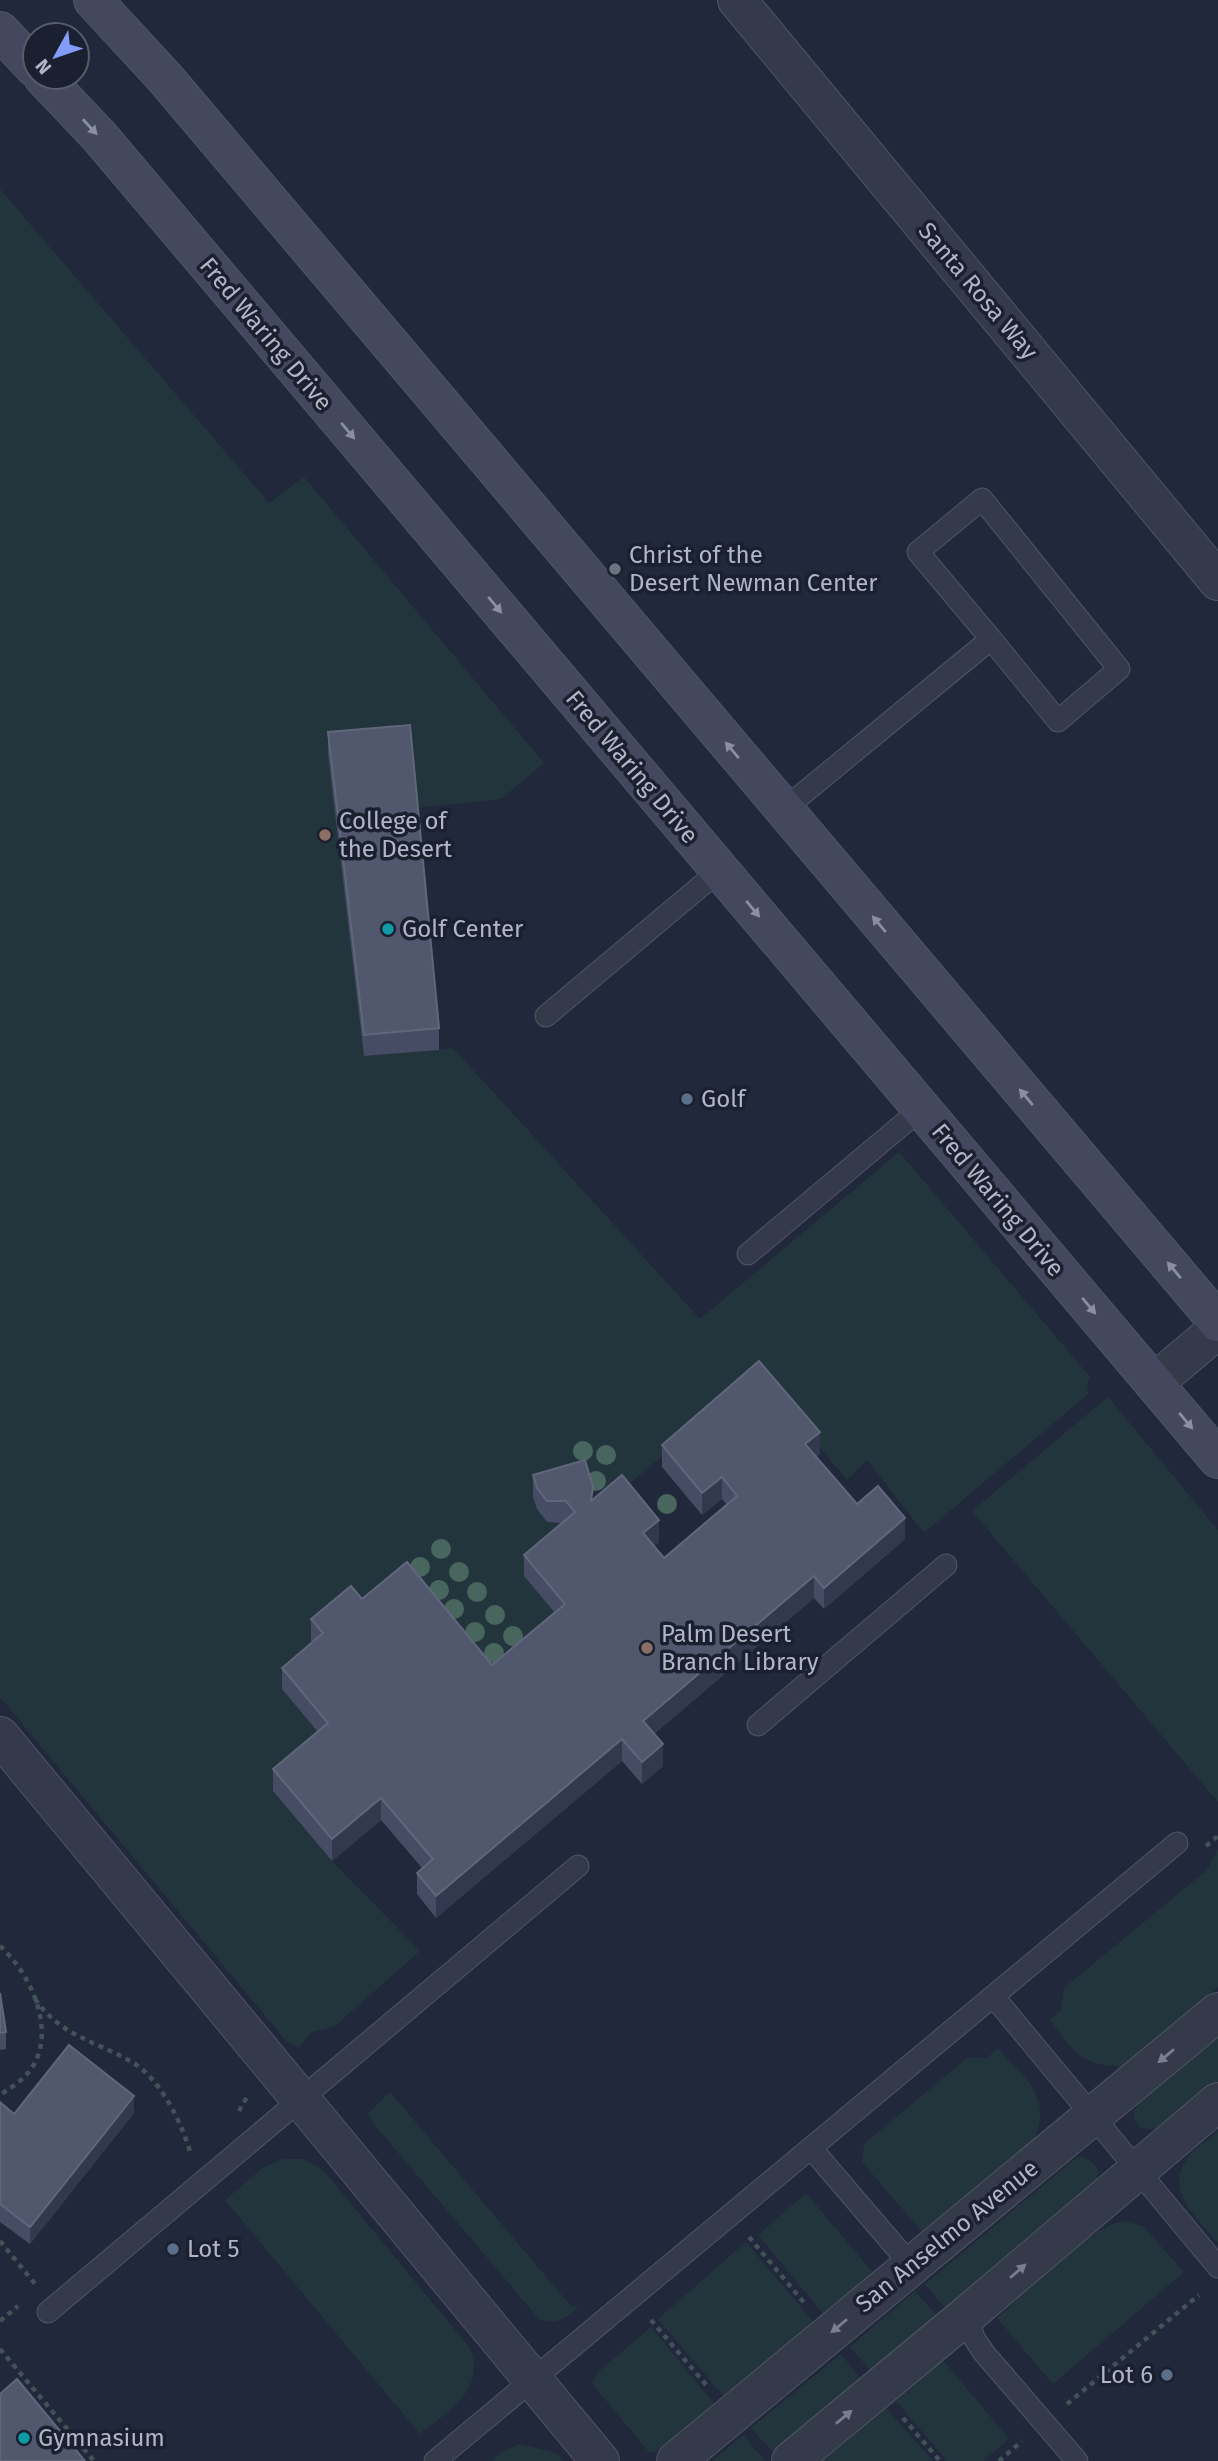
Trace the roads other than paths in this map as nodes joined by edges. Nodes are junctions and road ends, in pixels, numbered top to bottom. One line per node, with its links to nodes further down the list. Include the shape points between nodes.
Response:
1 (93, 0): 8 (main road, one-way to 1, via 165,78)
2 (737, 0): 6 (street, Santa Rosa Way)
3 (0, 31): 4 (main road)
4 (21, 53)
5 (56, 91): 9 (main road, Fred Waring Drive, one-way to 9)
6 (1218, 581)
7 (991, 639): 7 (lane, via 1059,721 1119,669 982,499 918,552); 8 (lane)
8 (783, 810): 13 (main road, one-way to 8)
9 (720, 870): 10 (lane); 11 (main road, Fred Waring Drive, one-way to 11)
10 (546, 1016)
11 (921, 1109): 12 (lane); 15 (main road, Fred Waring Drive, one-way to 15)
12 (748, 1255)
13 (1218, 1322)
14 (1218, 1329): 15 (street)
15 (1154, 1383): 16 (main road, Fred Waring Drive, one-way to 16)
16 (1218, 1459)
17 (946, 1564): 18 (lane)
18 (758, 1725)
19 (0, 1736): 24 (street)
20 (1177, 1843): 22 (lane)
21 (579, 1866): 24 (lane)
22 (993, 1996): 26 (lane); 27 (lane)
23 (1218, 2012): 26 (street, San Anselmo Avenue, one-way to 26)
24 (300, 2099): 31 (lane); 33 (street)
25 (1218, 2102): 28 (street)
26 (1093, 2117): 28 (lane); 29 (street, San Anselmo Avenue)
27 (811, 2148): 29 (lane); 33 (lane)
28 (1137, 2169): 30 (lane); 32 (street, one-way to 28)
29 (911, 2265): 36 (street, San Anselmo Avenue, one-way to 36)
30 (1218, 2267)
31 (48, 2312)
32 (967, 2315): 37 (street, one-way to 32); 38 (lane, via 984,2353)
33 (533, 2380): 34 (lane); 35 (street)
34 (435, 2461)
35 (600, 2461)
36 (676, 2461)
37 (791, 2461)
38 (1077, 2461)

